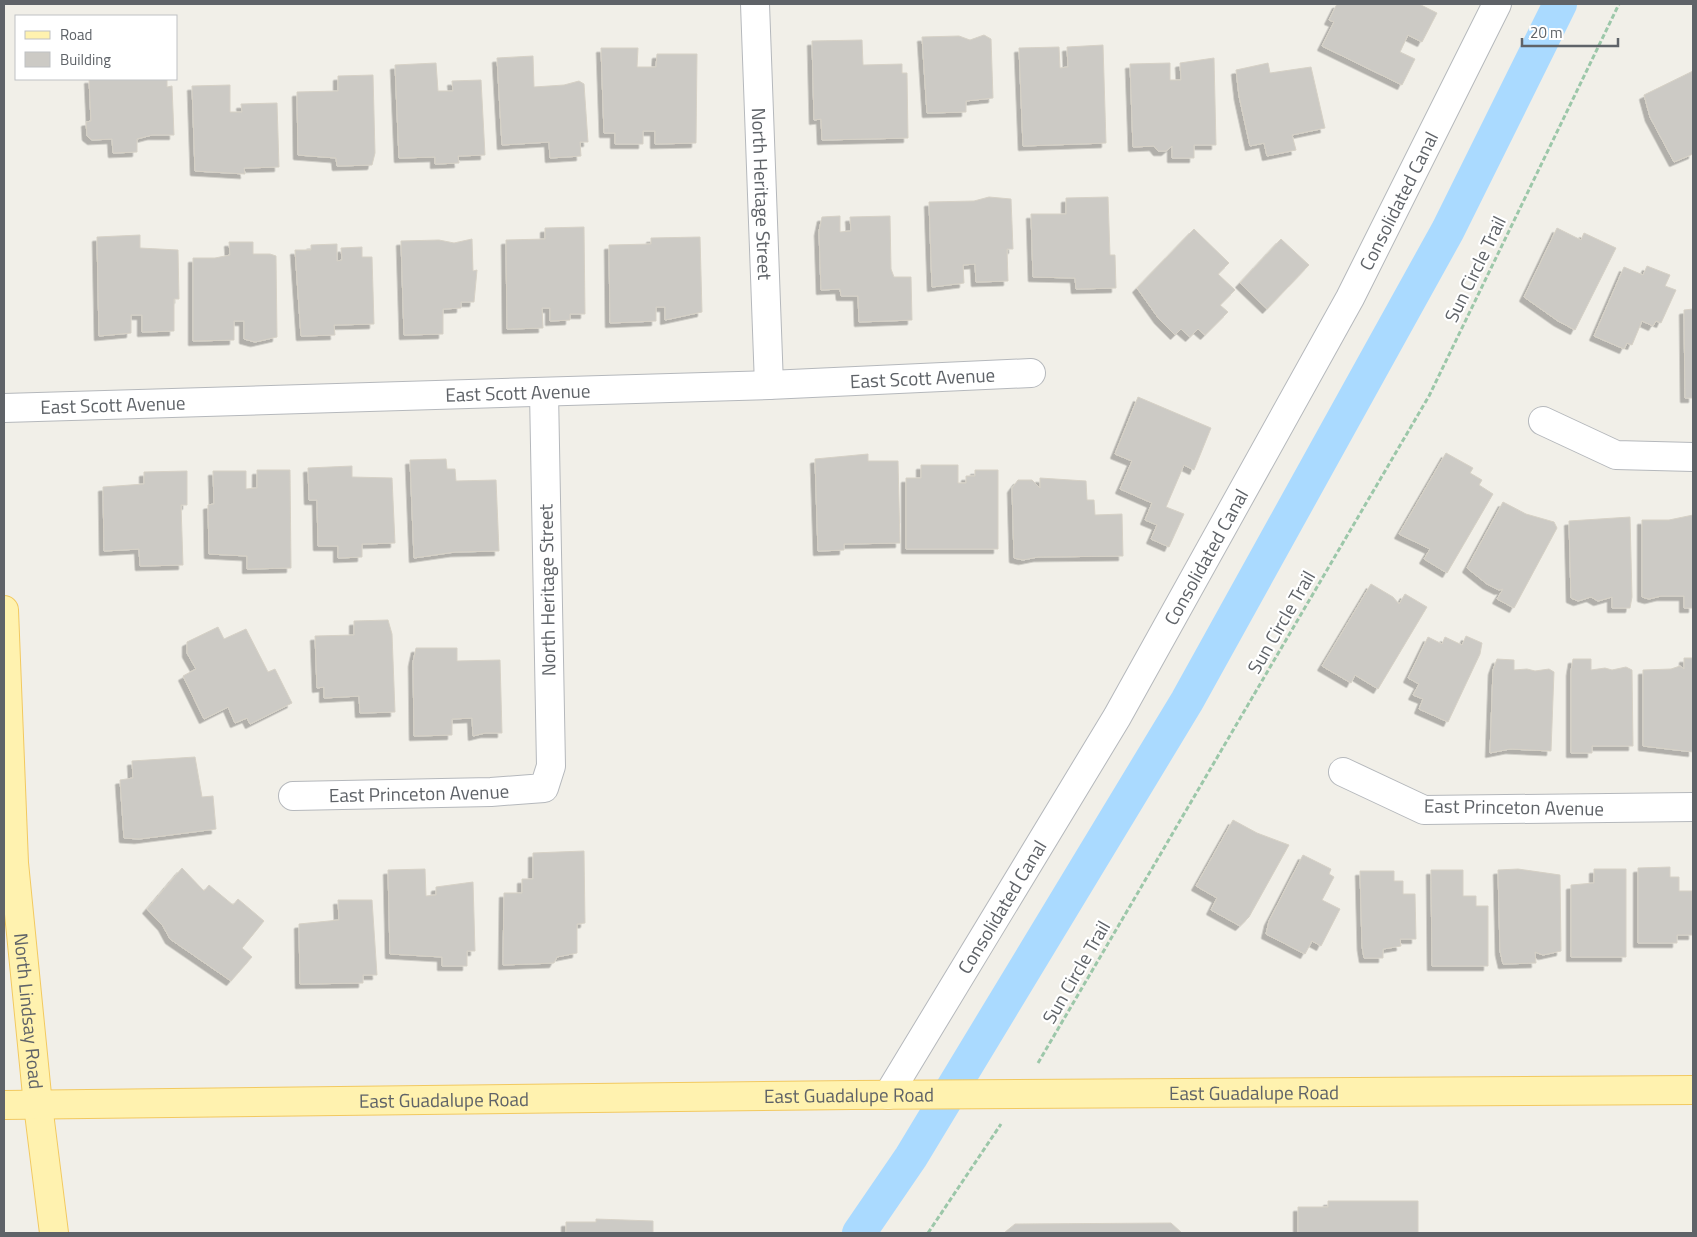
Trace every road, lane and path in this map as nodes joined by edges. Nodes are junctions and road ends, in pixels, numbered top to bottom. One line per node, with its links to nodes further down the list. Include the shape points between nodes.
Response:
1 (755, 4): 5 (street, North Heritage Street)
2 (1497, 4): 17 (street, Consolidated Canal, via 1350,298 1116,717)
3 (1619, 4): 16 (path, Sun Circle Trail, via 1429,396)
4 (1031, 373): 5 (street, East Scott Avenue)
5 (769, 385): 6 (street, East Scott Avenue)
6 (544, 392): 7 (street, East Scott Avenue); 12 (street, North Heritage Street, via 551,766)
7 (4, 408)
8 (1543, 421): 9 (street, via 1616,455)
9 (1693, 456)
10 (4, 610): 19 (main road, North Lindsay Road, via 14,863)
11 (1343, 772): 14 (street, East Princeton Avenue, via 1424,810)
12 (544, 788): 13 (street, East Princeton Avenue)
13 (293, 796)
14 (1693, 807)
15 (1693, 1090): 16 (main road, East Guadalupe Road)
16 (1008, 1094): 17 (main road, East Guadalupe Road); 21 (path, Sun Circle Trail)
17 (895, 1095): 19 (main road, East Guadalupe Road)
18 (4, 1105): 19 (main road, East Guadalupe Road)
19 (38, 1105): 20 (main road, North Lindsay Road)
20 (54, 1233)
21 (928, 1233)

